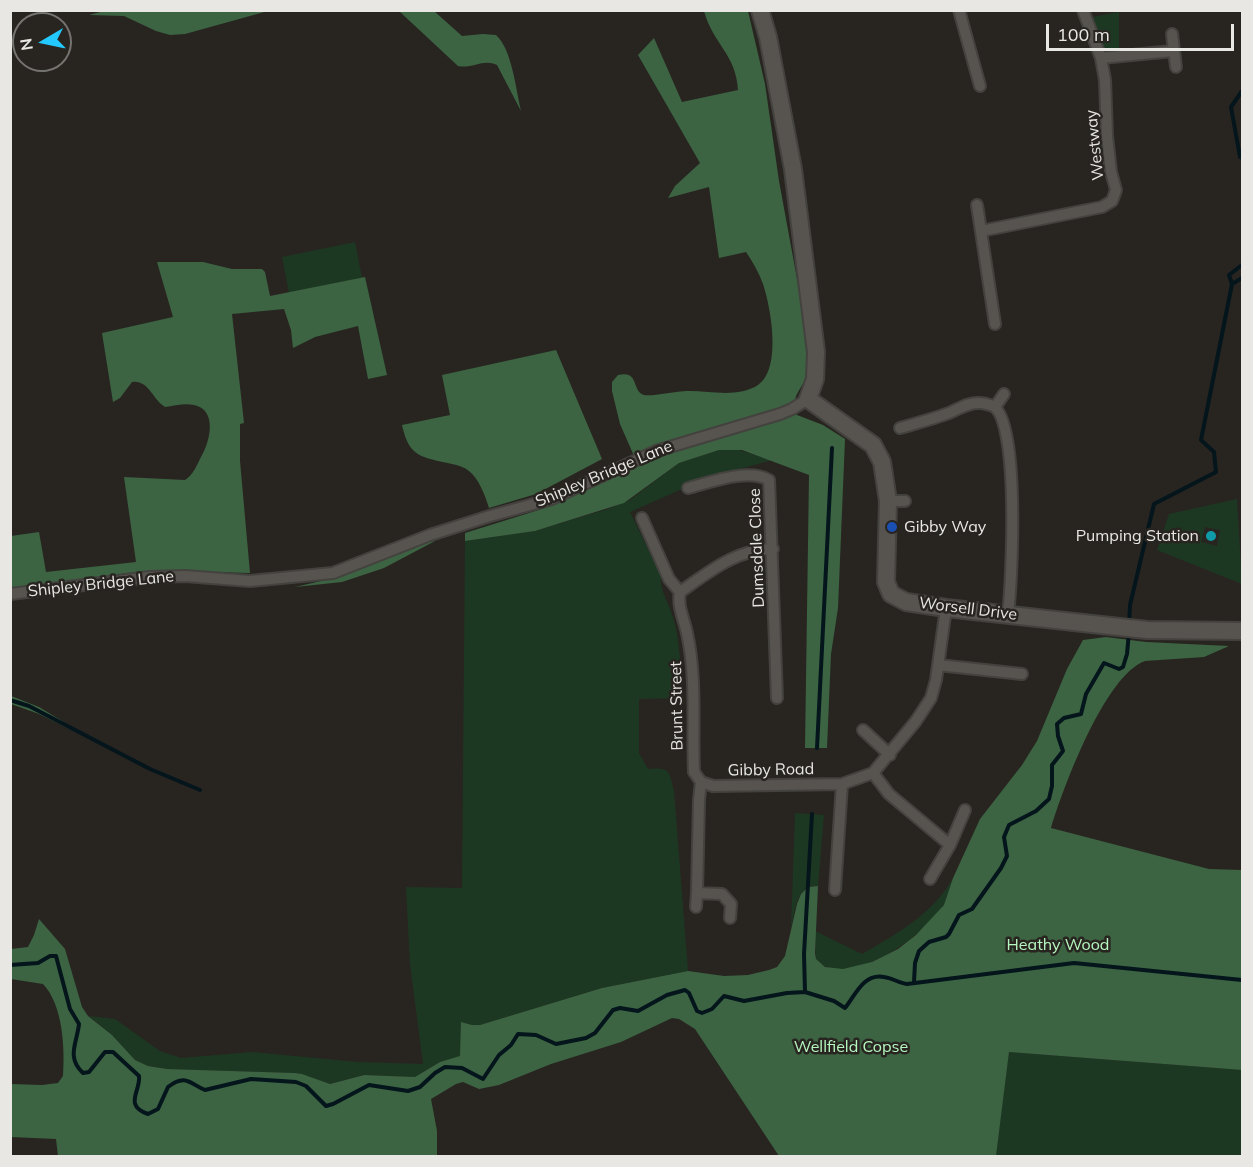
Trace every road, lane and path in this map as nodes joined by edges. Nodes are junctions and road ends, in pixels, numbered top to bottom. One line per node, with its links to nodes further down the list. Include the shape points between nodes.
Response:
1 (760, 10): 13 (street, via 793,169 810,306 816,360)
2 (958, 10): 8 (street)
3 (1083, 10): 6 (street, Westway)
4 (1172, 34): 5 (street)
5 (1173, 51): 6 (street); 7 (street)
6 (1101, 58): 10 (street, Westway, via 1116,190 1112,201 1102,207)
7 (1176, 67)
8 (980, 86)
9 (976, 205): 10 (street)
10 (981, 231): 11 (street)
11 (995, 324)
12 (1004, 394): 14 (street)
13 (808, 399): 20 (street, Shipley Bridge Lane, via 780,414 645,455 552,499 430,535 333,573 250,581 150,577); 21 (street, Worsell Drive, via 873,445 882,462 896,501 885,568 891,594 906,602)
14 (995, 407): 15 (street, via 966,405); 22 (street, via 1004,421 1011,478)
15 (900, 428)
16 (688, 488): 18 (street, Dumsdale Close, via 752,474 769,480)
17 (642, 518): 19 (street, Brunt Street, via 669,579)
18 (773, 549): 19 (street, via 759,549 727,560); 26 (street, Dumsdale Close)
19 (680, 592): 30 (street, Brunt Street, via 678,600 692,662 694,772)
20 (10, 594)
21 (946, 608): 22 (street, Worsell Drive); 24 (street, Gibby Road)
22 (1008, 614): 23 (street, Worsell Drive, via 1148,630)
23 (1242, 631)
24 (938, 665): 25 (street); 28 (street, Gibby Road, via 927,705)
25 (1022, 674)
26 (777, 698)
27 (864, 730): 28 (street)
28 (890, 755): 29 (street, Gibby Road)
29 (873, 773): 31 (street, Gibby Road); 33 (street, via 889,794)
30 (701, 782): 31 (street, Gibby Road, via 713,786); 36 (street, Brunt Street)
31 (842, 784): 35 (street)
32 (964, 810): 33 (street)
33 (950, 845): 34 (street)
34 (930, 879)
35 (835, 890)
36 (697, 893): 37 (street, Brunt Street); 38 (street, via 722,894 731,904)
37 (696, 907)
38 (730, 918)

